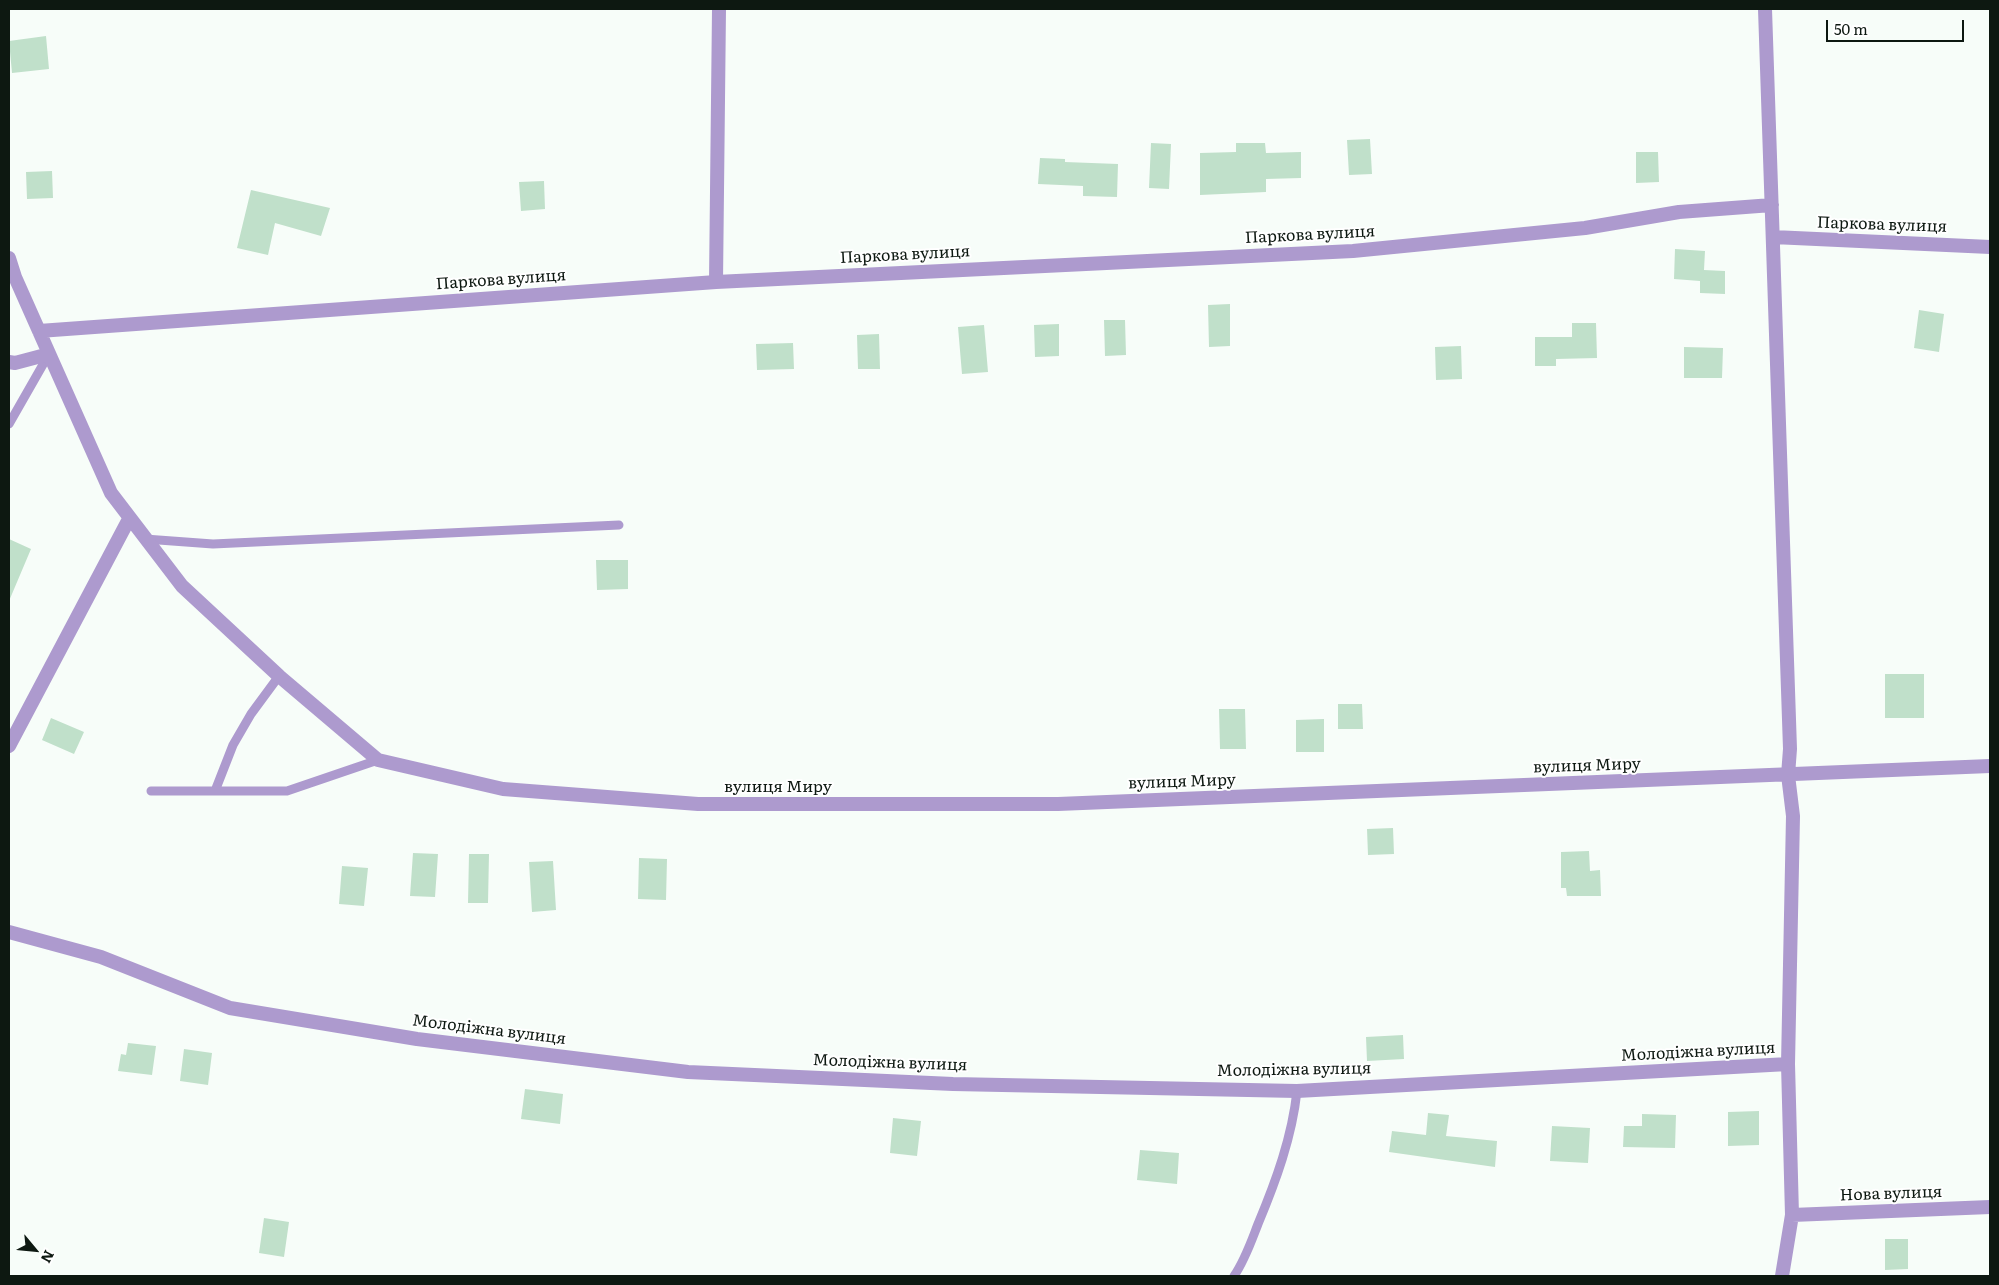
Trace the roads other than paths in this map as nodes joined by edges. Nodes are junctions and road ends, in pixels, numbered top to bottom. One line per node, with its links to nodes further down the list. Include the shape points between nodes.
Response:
1 (719, 9): 7 (street)
2 (1765, 9): 3 (street)
3 (1772, 205): 4 (street); 7 (street, Паркова вулиця, via 1679,212 1585,228 1353,251)
4 (1773, 238): 5 (street, Паркова вулиця); 19 (street, via 1790,749)
5 (1990, 246)
6 (9, 258): 8 (street, via 14,277)
7 (716, 282): 8 (street, Паркова вулиця)
8 (39, 331): 9 (street)
9 (49, 354): 10 (street); 11 (lane); 12 (street, via 111,493)
10 (9, 362)
11 (9, 424)
12 (129, 519): 14 (street); 16 (street)
13 (619, 525): 14 (lane, via 213,544)
14 (145, 539): 15 (street, via 182,586)
15 (279, 676): 17 (street); 21 (lane, via 233,745)
16 (9, 746)
17 (378, 760): 19 (street, вулиця Миру, via 503,789 698,804 1058,804); 21 (lane, via 286,791)
18 (1990, 766): 19 (street, вулиця Миру)
19 (1788, 776): 23 (street, via 1793,816)
20 (151, 791): 21 (lane)
21 (215, 791)
22 (9, 932): 24 (street, Молодіжна вулиця, via 102,957 230,1008 426,1040 688,1072 953,1084)
23 (1788, 1064): 24 (street, Молодіжна вулиця); 26 (street)
24 (1297, 1091): 27 (lane, via 1294,1116 1272,1190)
25 (1990, 1207): 26 (street, Нова вулиця)
26 (1792, 1215): 28 (street)
27 (1234, 1276)
28 (1782, 1276)

